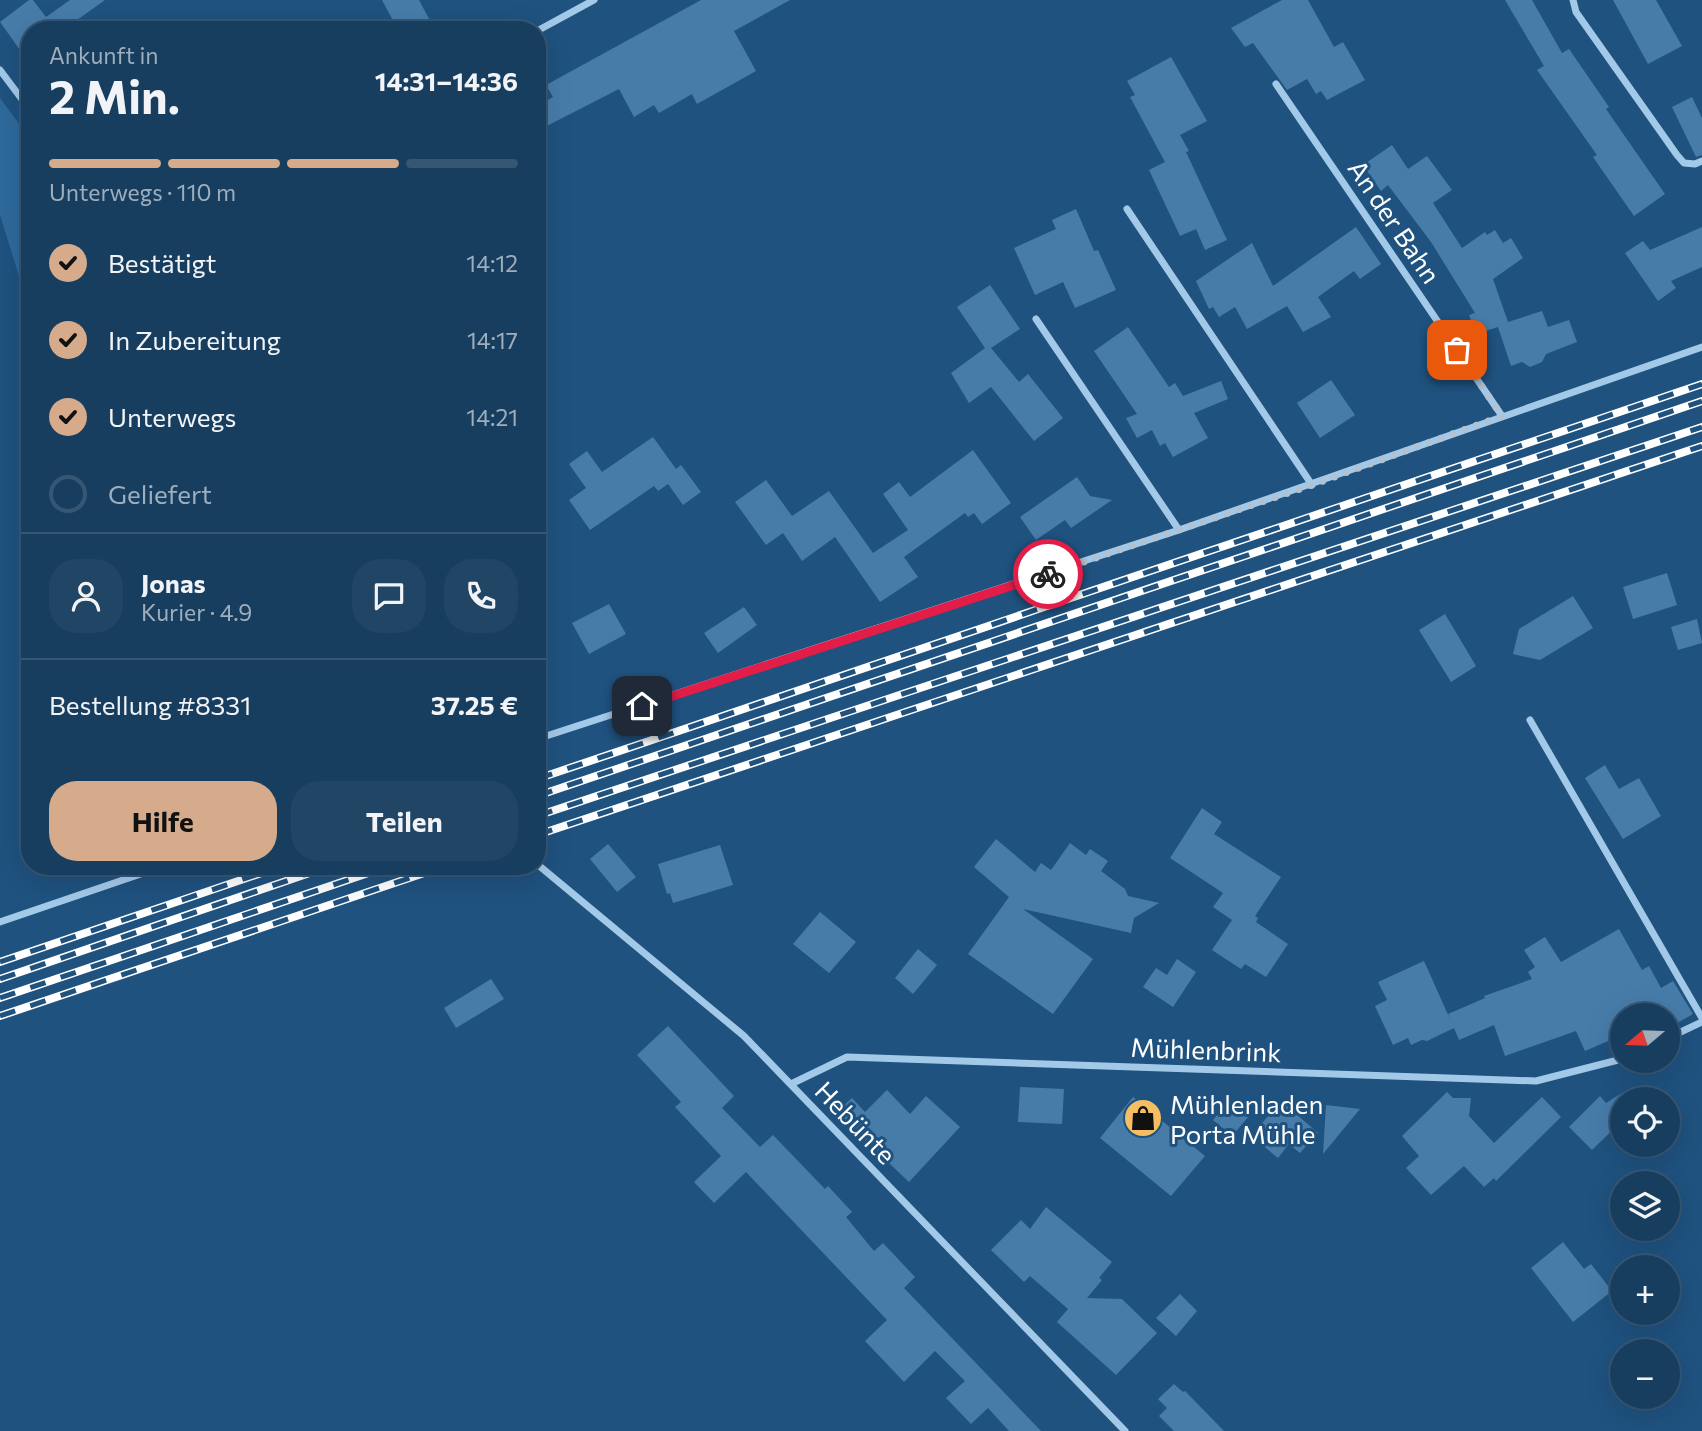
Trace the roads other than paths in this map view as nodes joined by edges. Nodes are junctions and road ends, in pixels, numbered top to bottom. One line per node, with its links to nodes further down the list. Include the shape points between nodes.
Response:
1 (594, 0): 3 (street)
2 (1573, 0): 7 (street, via 1677,155 1684,163)
3 (546, 26)
4 (0, 70): 6 (street)
5 (1276, 84): 11 (street, An der Bahn)
6 (21, 98)
7 (1702, 161)
8 (1127, 209): 12 (street)
9 (1036, 319): 13 (street)
10 (1702, 347): 11 (street)
11 (1502, 416): 12 (street)
12 (1312, 485): 13 (street)
13 (1180, 530): 15 (street)
14 (1530, 720): 19 (street)
15 (546, 736)
16 (546, 871): 22 (street, Hebünte, via 744,1035)
17 (137, 875): 18 (street)
18 (0, 922)
19 (1702, 1020): 20 (street)
20 (1680, 1032)
21 (1610, 1062): 22 (street, Mühlenbrink, via 1536,1081 847,1058)
22 (791, 1084): 23 (street, Hebünte)
23 (1125, 1431)

